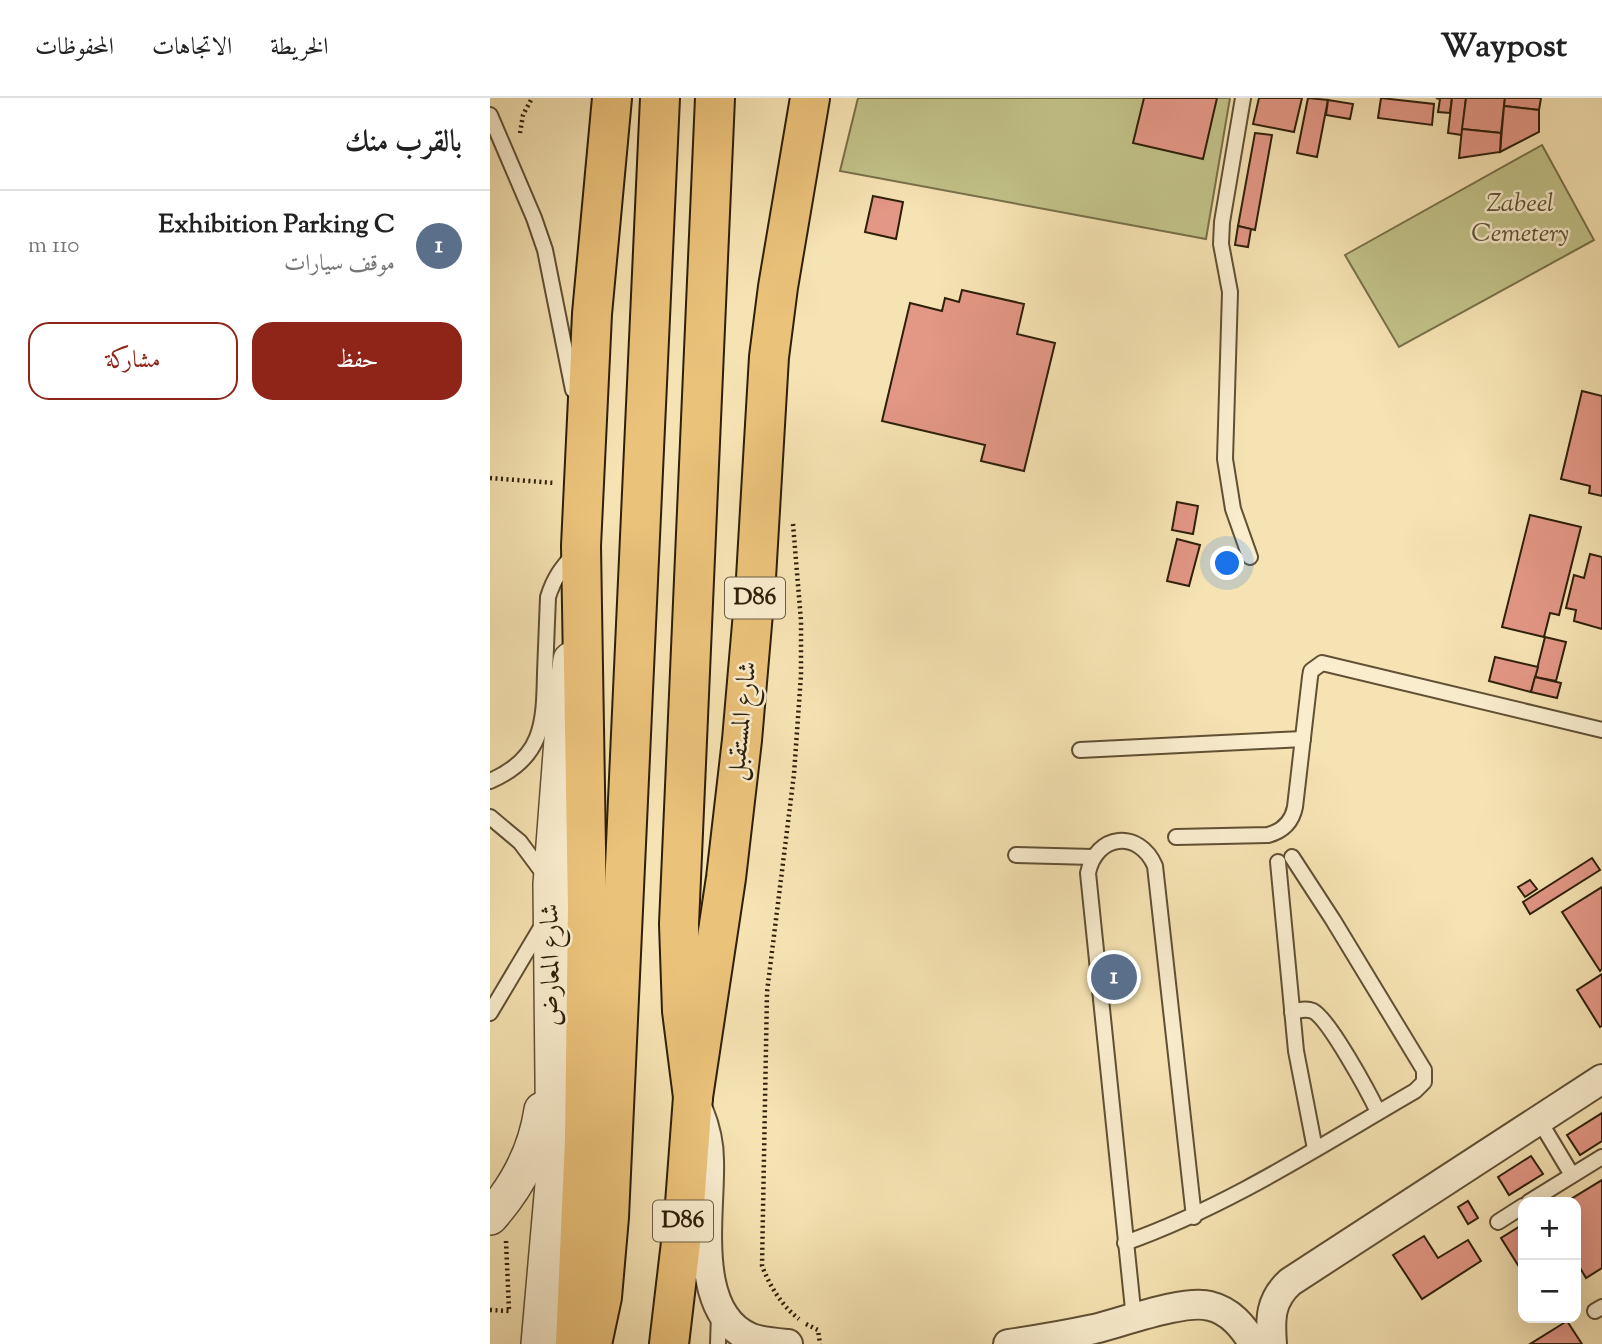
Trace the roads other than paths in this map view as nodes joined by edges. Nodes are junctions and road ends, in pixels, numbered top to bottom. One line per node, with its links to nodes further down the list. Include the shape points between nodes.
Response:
1 (612, 98): 7 (main road, via 592,314)
2 (660, 98): 41 (main road, via 610,1205 602,1297)
3 (715, 98): 24 (main road, via 679,924 682,1011)
4 (810, 98): 24 (main road, شارع المستقبل / D86, via 769,357 743,740)
5 (1242, 98): 9 (lane, via 1222,222 1230,292 1225,459 1233,509)
6 (490, 114): 7 (lane, via 545,250)
7 (585, 468): 8 (main road)
8 (581, 547): 10 (main road); 14 (lane, via 560,569 548,597 541,729 526,756)
9 (1251, 557)
10 (580, 587): 19 (street, شارع المعارض, via 564,714); 40 (main road, via 587,908)
11 (1602, 730): 12 (lane, via 1322,663 1311,671)
12 (1303, 739): 13 (lane); 16 (lane, via 1293,815 1283,828 1268,835)
13 (1080, 750)
14 (490, 781)
15 (490, 817): 19 (lane, via 520,842)
16 (1176, 837)
17 (1016, 855): 18 (lane)
18 (1093, 857): 33 (lane, via 1107,844 1127,841 1145,850 1155,866); 35 (lane, via 1088,873)
19 (551, 897): 21 (lane); 22 (street, شارع المعارض)
20 (1292, 1012): 25 (lane, via 1304,1009 1317,1014); 25 (lane, via 1285,860 1333,919 1424,1070 1420,1087); 27 (lane)
21 (490, 1013)
22 (553, 1037): 32 (street, via 536,1139 519,1178); 39 (street, شارع المعارض, via 554,1173)
23 (1602, 1079): 26 (street)
24 (693, 1097): 36 (street, via 709,1158 708,1257); 42 (main road, شارع المستقبل / D86)
25 (1378, 1112): 27 (lane)
26 (1539, 1120): 29 (lane); 38 (street, via 1290,1282 1273,1306 1270,1323)
27 (1315, 1149): 33 (lane)
28 (1602, 1157): 29 (lane)
29 (1572, 1175): 30 (lane)
30 (1537, 1197)
31 (1518, 1209): 34 (lane)
32 (492, 1214)
33 (1194, 1217): 35 (lane)
34 (1498, 1222)
35 (1125, 1244): 37 (lane)
36 (717, 1306): 43 (lane); 44 (street, via 741,1333)
37 (1134, 1319): 38 (street, via 1195,1303 1235,1319); 45 (street)
38 (1258, 1343)
39 (539, 1344)
40 (575, 1344)
41 (592, 1344)
42 (670, 1344)
43 (718, 1344)
44 (788, 1344)
45 (1008, 1344)

